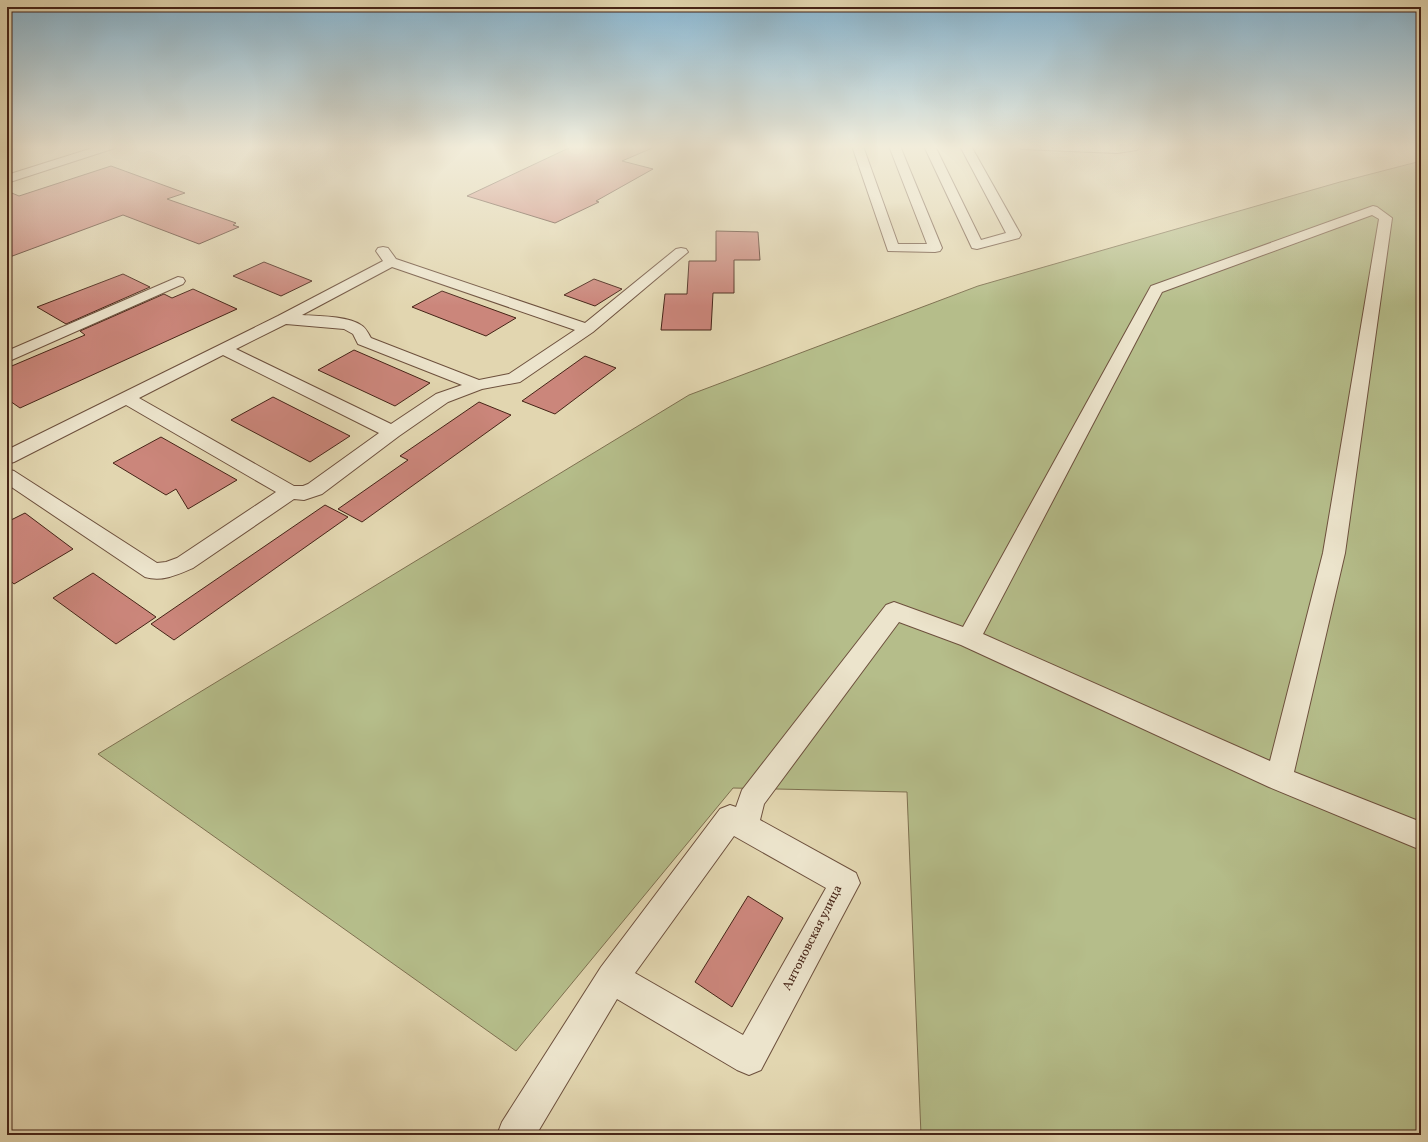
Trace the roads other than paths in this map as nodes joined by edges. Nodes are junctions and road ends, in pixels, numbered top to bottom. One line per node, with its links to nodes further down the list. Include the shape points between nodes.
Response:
1 (876, 199): 2 (street, via 893,248 935,248)
2 (915, 199)
3 (955, 199): 4 (street, via 977,245 1014,234)
4 (995, 199)
5 (681, 252): 8 (street)
6 (178, 281): 10 (street)
7 (283, 319): 8 (street, via 387,256); 9 (street); 11 (street, via 322,321 356,328 364,342)
8 (588, 329): 11 (street, via 514,378)
9 (223, 349): 12 (street); 13 (street)
10 (7, 357)
11 (478, 385): 13 (street, via 442,398)
12 (126, 398): 14 (street); 16 (street)
13 (392, 432): 16 (street, via 315,489 304,493)
14 (7, 458)
15 (7, 475): 16 (street, via 153,571 168,570 186,563)
16 (290, 492)
17 (969, 638): 18 (street); 18 (street, via 1156,290 1373,210 1386,218 1334,553); 19 (street, via 894,611 752,799)
18 (1279, 778): 20 (street)
19 (744, 827): 21 (street, Антоновская улица, via 730,818); 21 (street, Антоновская улица, via 845,883 749,1058)
20 (1421, 836)
21 (612, 978): 22 (street, Антоновская улица)
22 (515, 1135)

